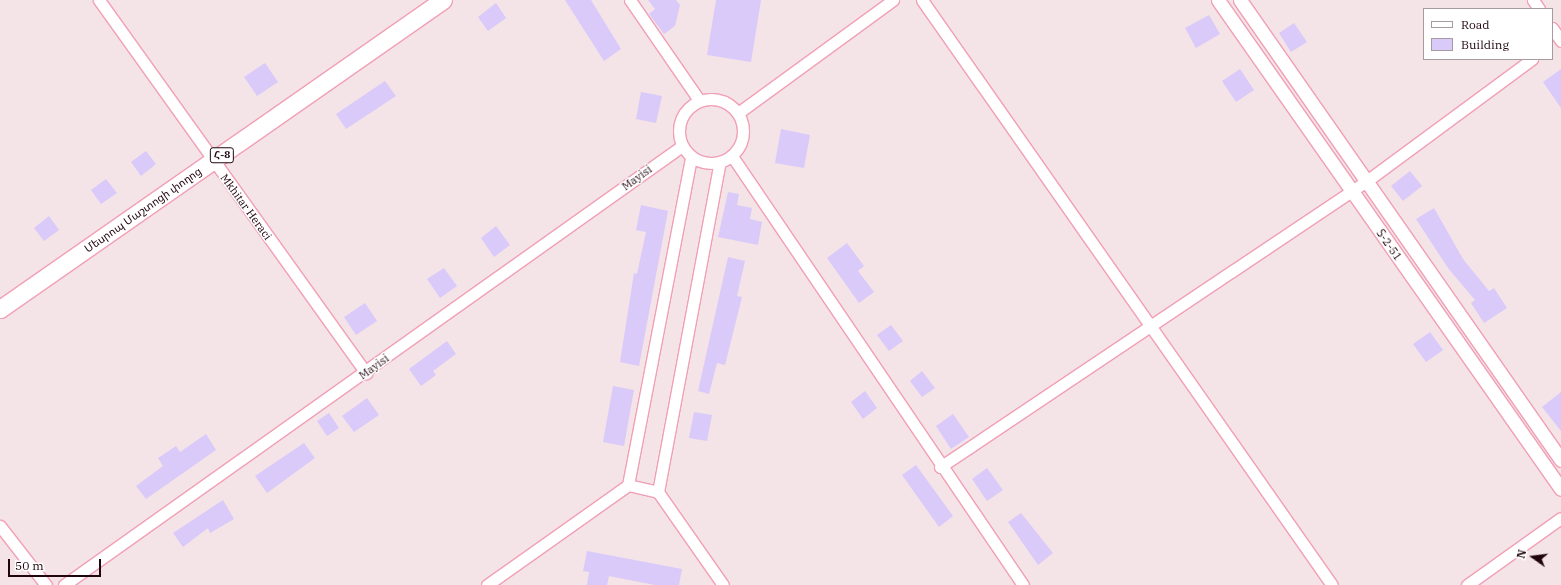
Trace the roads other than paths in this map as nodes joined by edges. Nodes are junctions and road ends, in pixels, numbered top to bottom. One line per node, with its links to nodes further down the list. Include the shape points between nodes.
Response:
1 (99, 0): 16 (street, Mkhitar Heraci)
2 (443, 0): 16 (main road, Մեսրոպ Մաշտոցի փողոց / Հ-8)
3 (630, 0): 11 (street)
4 (893, 0): 12 (street)
5 (922, 0): 21 (street)
6 (1218, 0): 19 (street, Տ-2-51 / Տ-2-51)
7 (1240, 0): 18 (street, Տ-2-51 / Տ-2-51)
8 (1553, 30): 9 (street)
9 (1558, 40)
10 (1531, 60): 18 (street)
11 (699, 100): 12 (street, via 721,100); 13 (street, via 682,114 678,136)
12 (738, 113): 14 (street, via 742,140)
13 (682, 146): 15 (street); 22 (street, Mayisi)
14 (732, 156): 17 (street); 24 (street)
15 (691, 157): 17 (street, via 700,162); 25 (street)
16 (213, 161): 20 (main road, Մեսրոպ Մաշտոցի փողոց / Հ-8); 22 (street, Mkhitar Heraci)
17 (720, 162): 27 (street)
18 (1368, 180): 19 (street); 23 (street, Տ-2-51 / Տ-2-51)
19 (1351, 191): 21 (street); 26 (street, Տ-2-51 / Տ-2-51)
20 (0, 309)
21 (1149, 325): 24 (street); 35 (street)
22 (366, 373): 31 (street, Mayisi)
23 (1561, 460)
24 (940, 467): 34 (street)
25 (628, 485): 27 (street); 32 (street)
26 (1561, 489)
27 (658, 492): 33 (street)
28 (1561, 518): 36 (street)
29 (0, 526): 30 (street)
30 (46, 585)
31 (64, 585)
32 (487, 585)
33 (723, 585)
34 (1023, 585)
35 (1332, 585)
36 (1467, 585)

